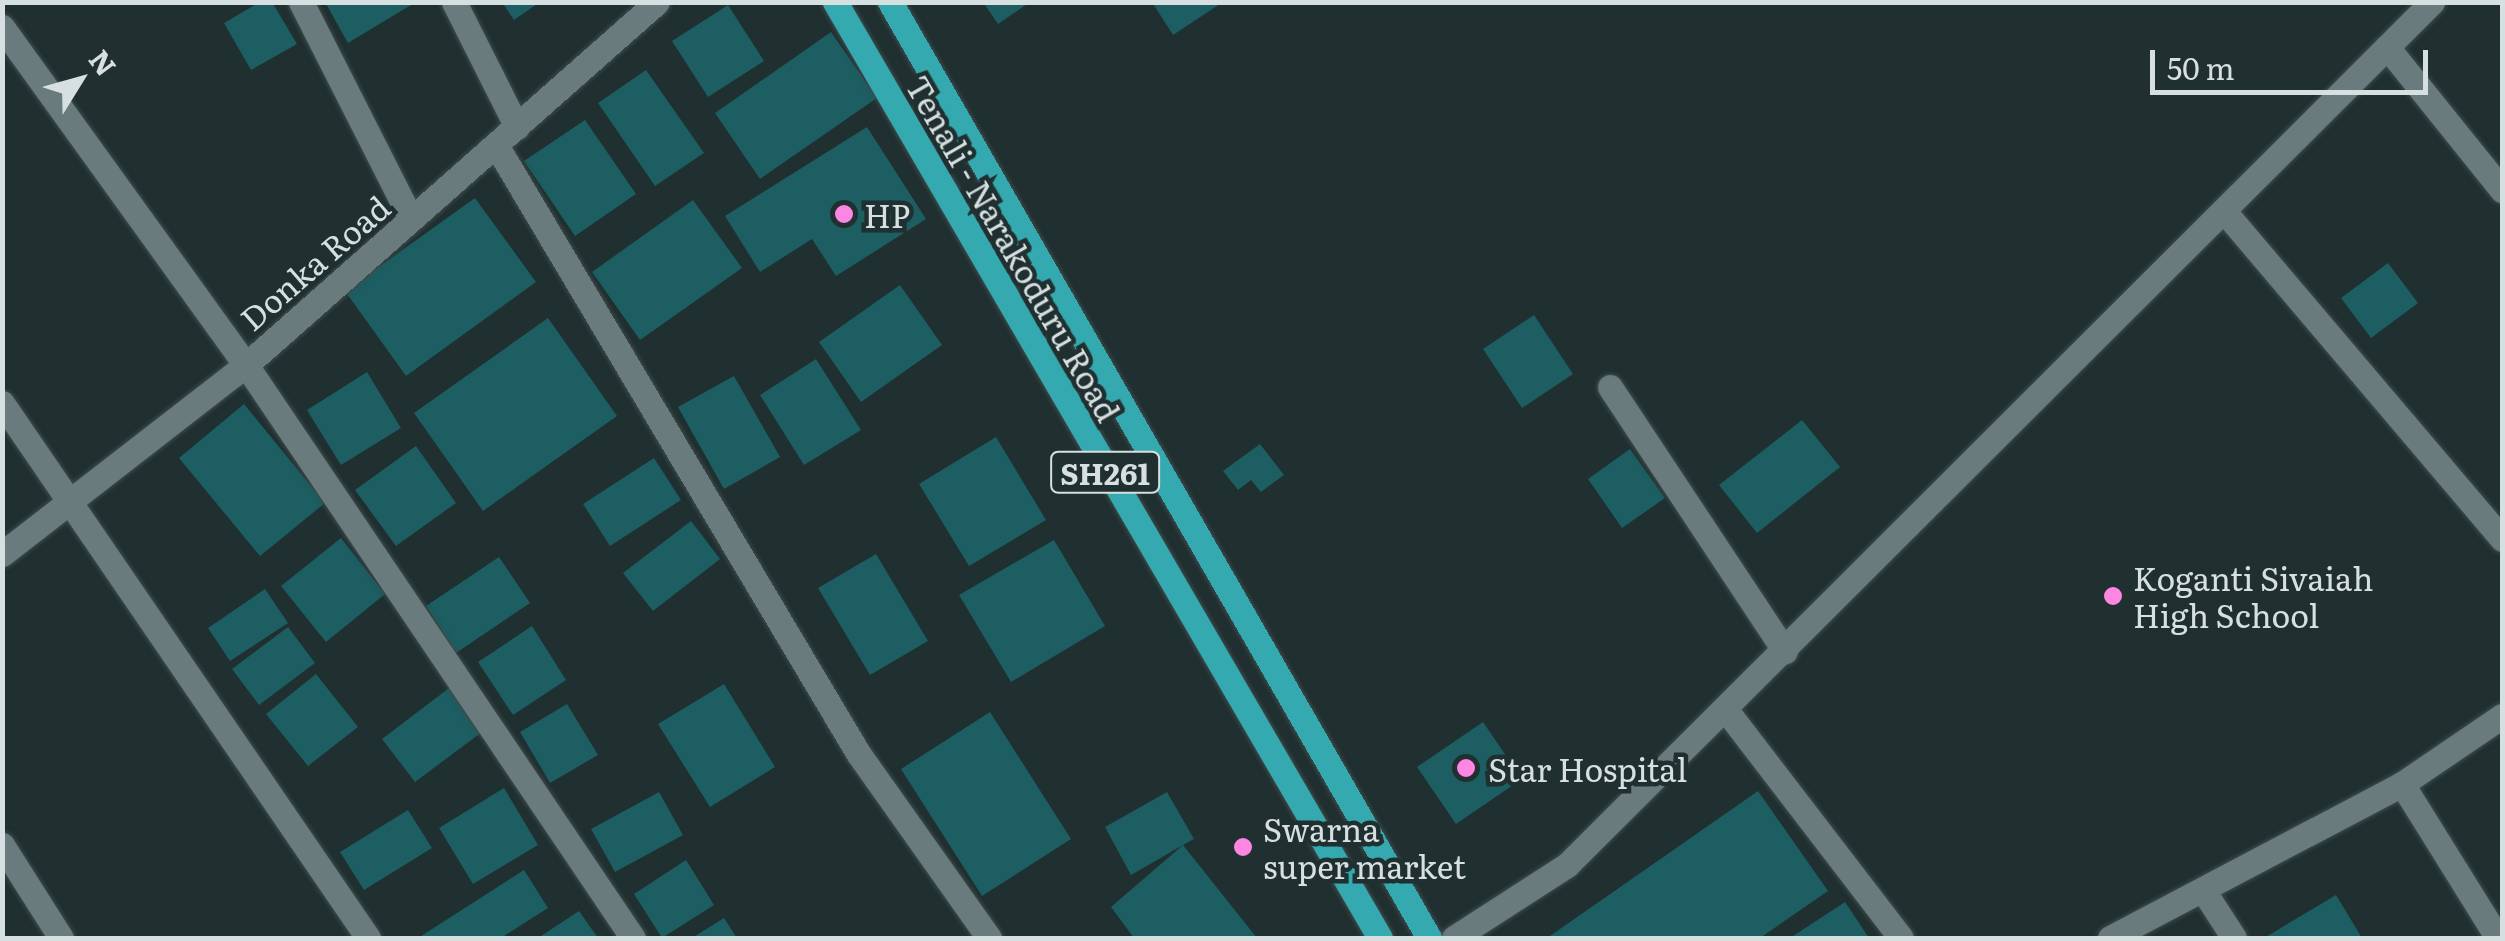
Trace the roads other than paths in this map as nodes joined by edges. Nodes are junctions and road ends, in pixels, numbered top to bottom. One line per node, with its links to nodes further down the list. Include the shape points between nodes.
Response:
1 (301, 2): 13 (street)
2 (454, 2): 9 (street)
3 (657, 2): 9 (street, Donka Road)
4 (835, 2): 30 (main road, Tenali - Narakoduru Road / SH261)
5 (890, 2): 31 (main road, Tenali - Narakoduru Road / SH261)
6 (2432, 2): 8 (street)
7 (2, 27): 14 (street)
8 (2388, 47): 11 (street); 12 (street)
9 (516, 127): 10 (street, Donka Road)
10 (496, 145): 13 (street, Donka Road); 29 (street, via 858,753)
11 (2502, 190)
12 (2224, 211): 18 (street); 20 (street)
13 (412, 219): 14 (street, Donka Road)
14 (246, 366): 17 (street, Donka Road); 28 (street)
15 (1610, 386): 20 (street)
16 (2, 404): 17 (street)
17 (72, 502): 19 (street, Donka Road); 27 (street)
18 (2502, 539)
19 (2, 554)
20 (1785, 651): 21 (street)
21 (1726, 710): 32 (street, via 1567,865); 33 (street)
22 (2502, 716): 23 (street)
23 (2402, 784): 25 (street); 36 (street)
24 (2, 845): 26 (street)
25 (2204, 890): 34 (street); 35 (street)
26 (61, 938)
27 (368, 938)
28 (633, 938)
29 (988, 938)
30 (1380, 938)
31 (1429, 938)
32 (1454, 938)
33 (1902, 938)
34 (2110, 938)
35 (2234, 938)
36 (2498, 938)

